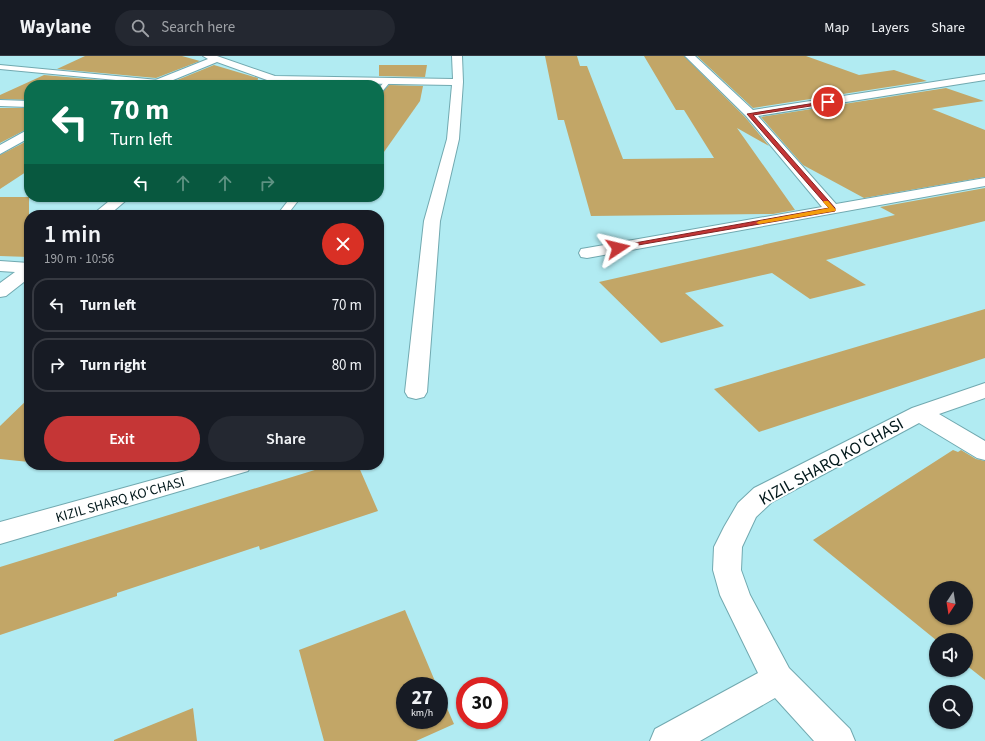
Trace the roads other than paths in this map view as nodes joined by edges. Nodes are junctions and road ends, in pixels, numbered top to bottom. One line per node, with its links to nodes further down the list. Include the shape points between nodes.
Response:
1 (457, 56): 10 (street)
2 (690, 56): 14 (street)
3 (213, 57): 7 (street); 8 (street)
4 (0, 67): 6 (lane)
5 (985, 77): 14 (street)
6 (119, 80)
7 (164, 80)
8 (265, 80)
9 (386, 82): 10 (street); 11 (lane)
10 (458, 82): 29 (street, via 453,139 432,221)
11 (384, 85)
12 (0, 103): 13 (street)
13 (24, 104)
14 (750, 114): 22 (street)
15 (24, 137): 16 (street)
16 (0, 150)
17 (985, 182): 22 (street)
18 (117, 202): 20 (street)
19 (292, 202): 21 (lane)
20 (106, 210)
21 (286, 210)
22 (833, 210): 23 (street)
23 (587, 253)
24 (0, 266): 25 (street)
25 (24, 268)
26 (24, 273): 27 (street)
27 (0, 292)
28 (985, 390): 30 (street, KIZIL SHARQ KO'CHASI)
29 (416, 392)
30 (920, 413): 31 (street); 34 (street, KIZIL SHARQ KO'CHASI, via 763,495 747,510 736,527 728,547 727,570 746,619)
31 (985, 452)
32 (221, 470): 33 (street, KIZIL SHARQ KO'CHASI)
33 (0, 533)
34 (778, 679): 35 (street); 36 (street, KIZIL SHARQ KO'CHASI)
35 (667, 741)
36 (838, 741)

